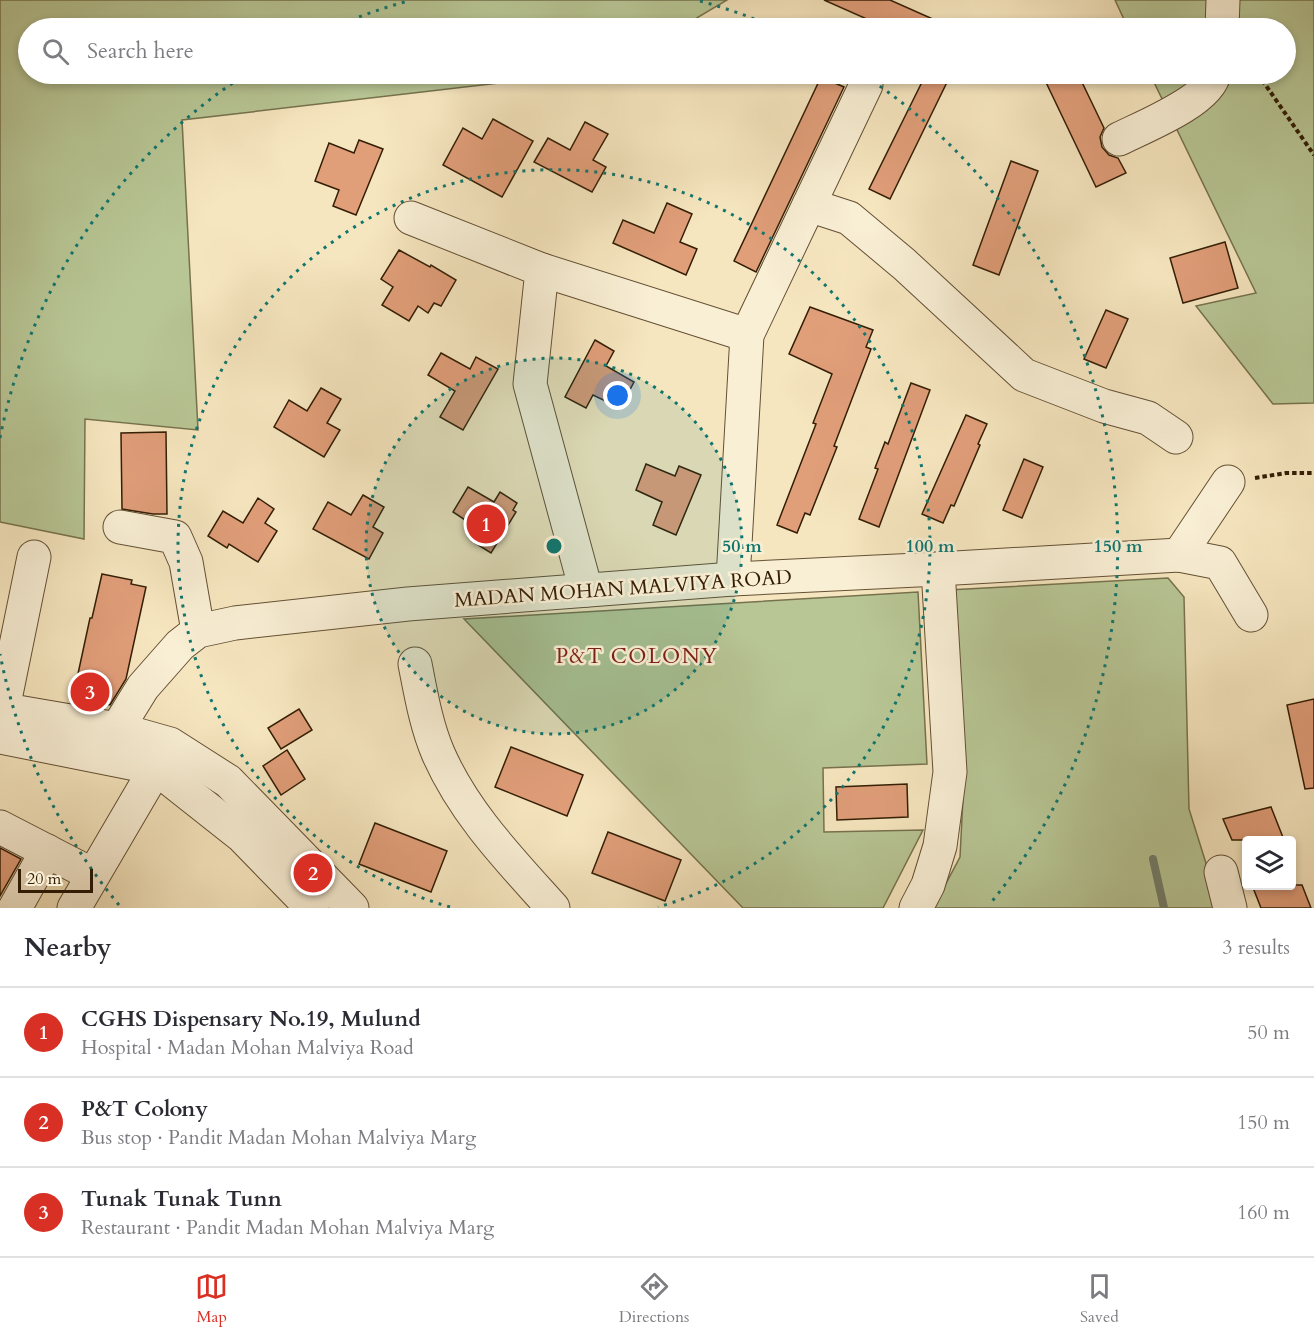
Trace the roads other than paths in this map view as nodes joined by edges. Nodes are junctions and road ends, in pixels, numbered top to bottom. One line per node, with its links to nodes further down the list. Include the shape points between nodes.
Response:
1 (1223, 0): 2 (street)
2 (1222, 18)
3 (1211, 84): 5 (street, via 1181,109)
4 (867, 85): 6 (street)
5 (1119, 139)
6 (809, 205): 9 (street); 10 (street, via 849,218 1024,375 1104,406 1148,418)
7 (411, 218): 8 (street)
8 (542, 270): 9 (street); 17 (street, via 530,384)
9 (747, 335): 16 (street)
10 (1176, 437)
11 (1228, 483): 13 (street)
12 (120, 527): 19 (street, via 175,537 186,562)
13 (1179, 555): 15 (street, MADAN MOHAN MALVIYA ROAD); 18 (street, MADAN MOHAN MALVIYA ROAD, via 1220,563)
14 (34, 557): 21 (street)
15 (938, 569): 16 (street, MADAN MOHAN MALVIYA ROAD); 33 (street, via 950,771 940,846)
16 (733, 579): 17 (street, MADAN MOHAN MALVIYA ROAD)
17 (586, 590): 19 (street, MADAN MOHAN MALVIYA ROAD, via 408,604 235,623)
18 (1251, 615)
19 (198, 631): 22 (street, MADAN MOHAN MALVIYA ROAD, via 180,645 143,687)
20 (415, 664): 32 (street, via 424,712 438,753 460,794 494,843)
21 (1, 718): 22 (street); 23 (street)
22 (117, 729): 23 (street)
23 (163, 756): 27 (street); 30 (street); 31 (street, via 228,781)
24 (0, 828): 25 (street)
25 (47, 852): 27 (street); 28 (street)
26 (1221, 872): 34 (street)
27 (93, 875): 29 (street)
28 (15, 908)
29 (74, 908)
30 (312, 908)
31 (351, 908)
32 (553, 908)
33 (916, 908)
34 (1230, 908)

